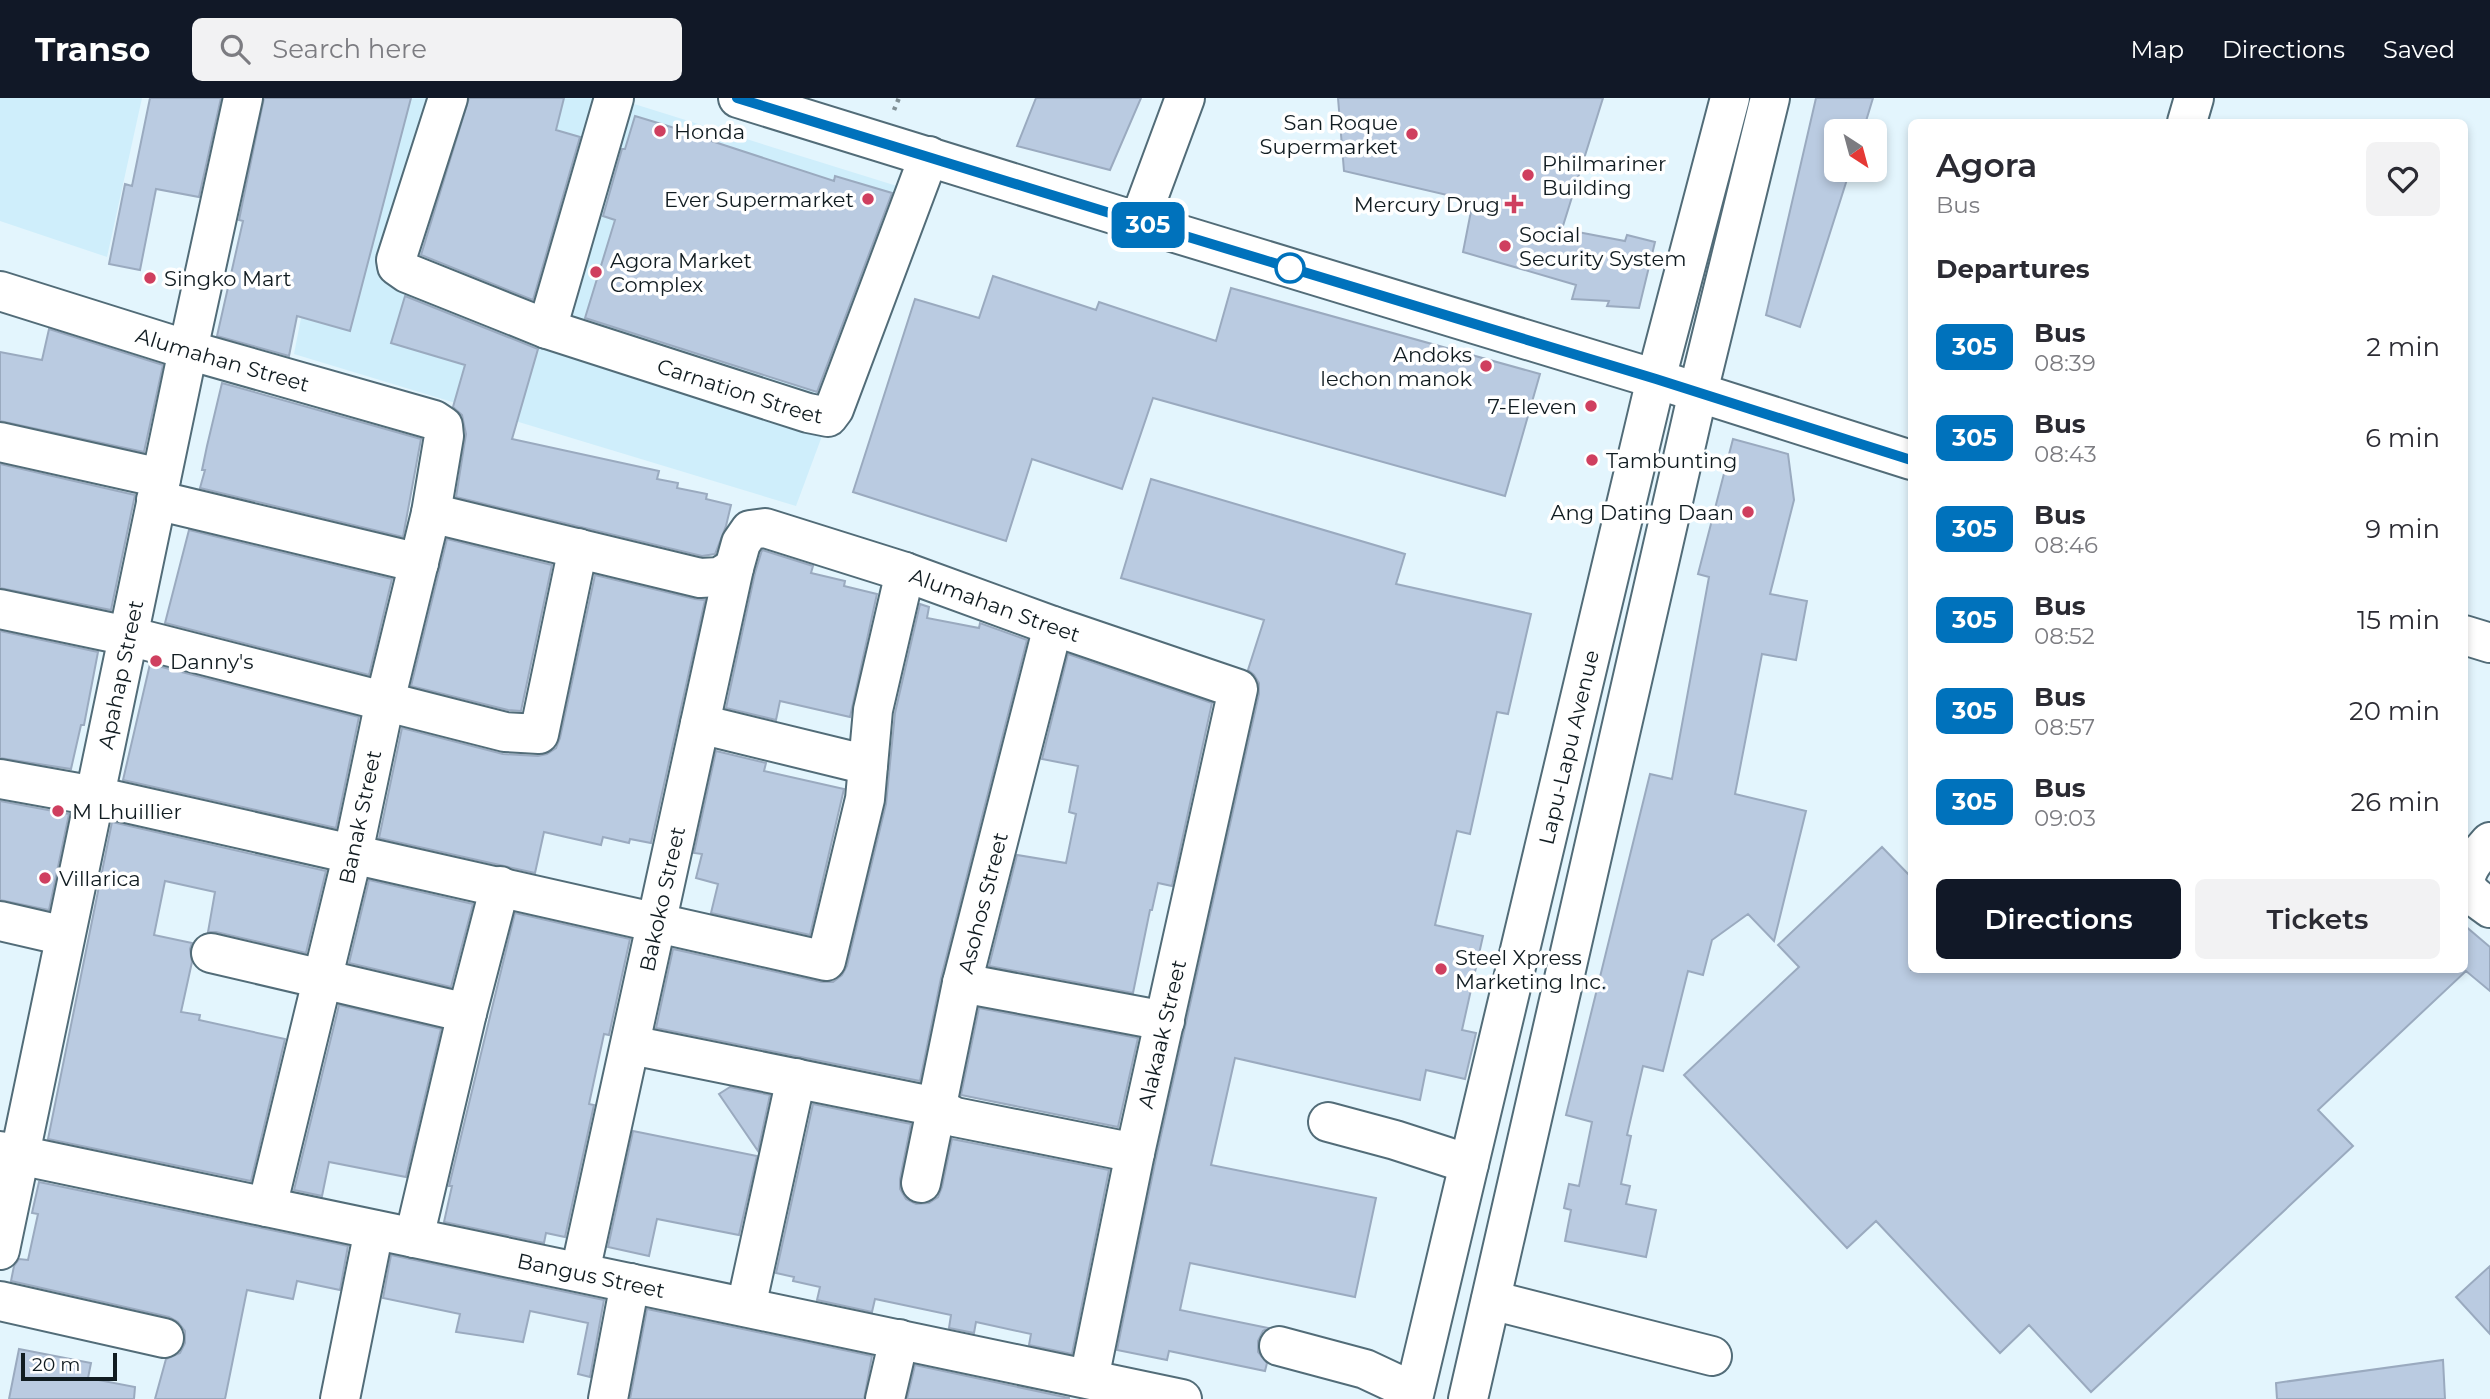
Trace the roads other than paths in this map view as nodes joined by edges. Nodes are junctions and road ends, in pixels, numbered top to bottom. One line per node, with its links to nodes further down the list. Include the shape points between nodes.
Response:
1 (243, 98): 14 (street, Apahap Street)
2 (447, 98): 13 (street, via 397,266)
3 (614, 98): 13 (street)
4 (737, 98): 10 (street)
5 (1185, 98): 11 (street)
6 (1730, 98): 15 (street, Lapu-Lapu Avenue)
7 (1770, 98): 16 (street)
8 (2194, 98): 9 (street)
9 (2188, 119)
10 (929, 156): 11 (street); 13 (street, Carnation Street, via 828,418)
11 (1139, 222): 15 (street)
12 (0, 291): 14 (street, Alumahan Street)
13 (547, 329)
14 (188, 349): 17 (street, Alumahan Street); 20 (street, Apahap Street)
15 (1656, 379): 16 (street); 58 (street, Lapu-Lapu Avenue)
16 (1698, 392): 19 (street); 66 (street)
17 (443, 426): 21 (street, Banak Street)
18 (0, 442): 20 (street)
19 (1908, 459)
20 (159, 489): 24 (street); 29 (street, Apahap Street)
21 (431, 513): 23 (street); 24 (street, Banak Street)
22 (750, 530): 25 (street, Bakoko Street); 26 (street, Alumahan Street, via 765,528)
23 (578, 548): 25 (street, via 700,578 719,578); 33 (street, via 540,734 505,732)
24 (419, 563): 33 (street, Banak Street)
25 (734, 569): 34 (street, Bakoko Street)
26 (905, 572): 28 (street, Alumahan Street); 35 (street, via 873,710)
27 (0, 609): 29 (street)
28 (1053, 626): 32 (street, Alumahan Street); 49 (street, Asohos Street)
29 (128, 636): 33 (street); 37 (street, Apahap Street)
30 (2468, 636): 31 (street)
31 (2490, 643)
32 (1238, 689): 51 (street, Alakaak Street)
33 (385, 701): 39 (street, Banak Street)
34 (700, 724): 35 (street); 45 (street, Bakoko Street)
35 (868, 765): 45 (street, via 865,799 826,961)
36 (0, 779): 37 (street)
37 (95, 796): 39 (street); 46 (street, Apahap Street)
38 (2490, 842): 40 (street)
39 (353, 853): 41 (street); 48 (street, Banak Street)
40 (2468, 871)
41 (500, 886): 45 (street); 50 (street)
42 (2468, 887): 43 (street)
43 (2490, 908)
44 (0, 921): 46 (street)
45 (657, 922): 52 (street, Bakoko Street)
46 (65, 936): 56 (street, Apahap Street)
47 (211, 953): 48 (street)
48 (323, 980): 50 (street); 60 (street, Banak Street)
49 (962, 983): 51 (street); 54 (street, Asohos Street)
50 (467, 1013): 62 (street)
51 (1165, 1021): 57 (street, Alakaak Street)
52 (631, 1045): 53 (street); 64 (street, Bakoko Street)
53 (796, 1079): 54 (street); 68 (street)
54 (937, 1107): 57 (street, via 955,1117); 59 (street, Asohos Street)
55 (1328, 1122): 58 (street)
56 (10, 1153): 60 (street, Bangus Street); 63 (street, Apahap Street)
57 (1135, 1153): 73 (street, Alakaak Street)
58 (1469, 1164): 74 (street, Lapu-Lapu Avenue)
59 (920, 1183)
60 (267, 1207): 61 (street, Bangus Street)
61 (374, 1230): 62 (street, Bangus Street); 75 (street)
62 (414, 1237): 64 (street, Bangus Street)
63 (0, 1250)
64 (580, 1272): 65 (street, Bangus Street)
65 (630, 1283): 68 (street, Bangus Street); 76 (street)
66 (1491, 1300): 72 (street); 79 (street)
67 (0, 1301): 69 (street)
68 (746, 1307): 70 (street, Bangus Street)
69 (164, 1338)
70 (899, 1339): 73 (street, Bangus Street); 77 (street)
71 (1279, 1346): 74 (street, via 1365,1370)
72 (1712, 1356)
73 (1088, 1379): 78 (street, Bangus Street)
74 (1413, 1396)
75 (340, 1399)
76 (608, 1399)
77 (885, 1399)
78 (1180, 1399)
79 (1468, 1399)

